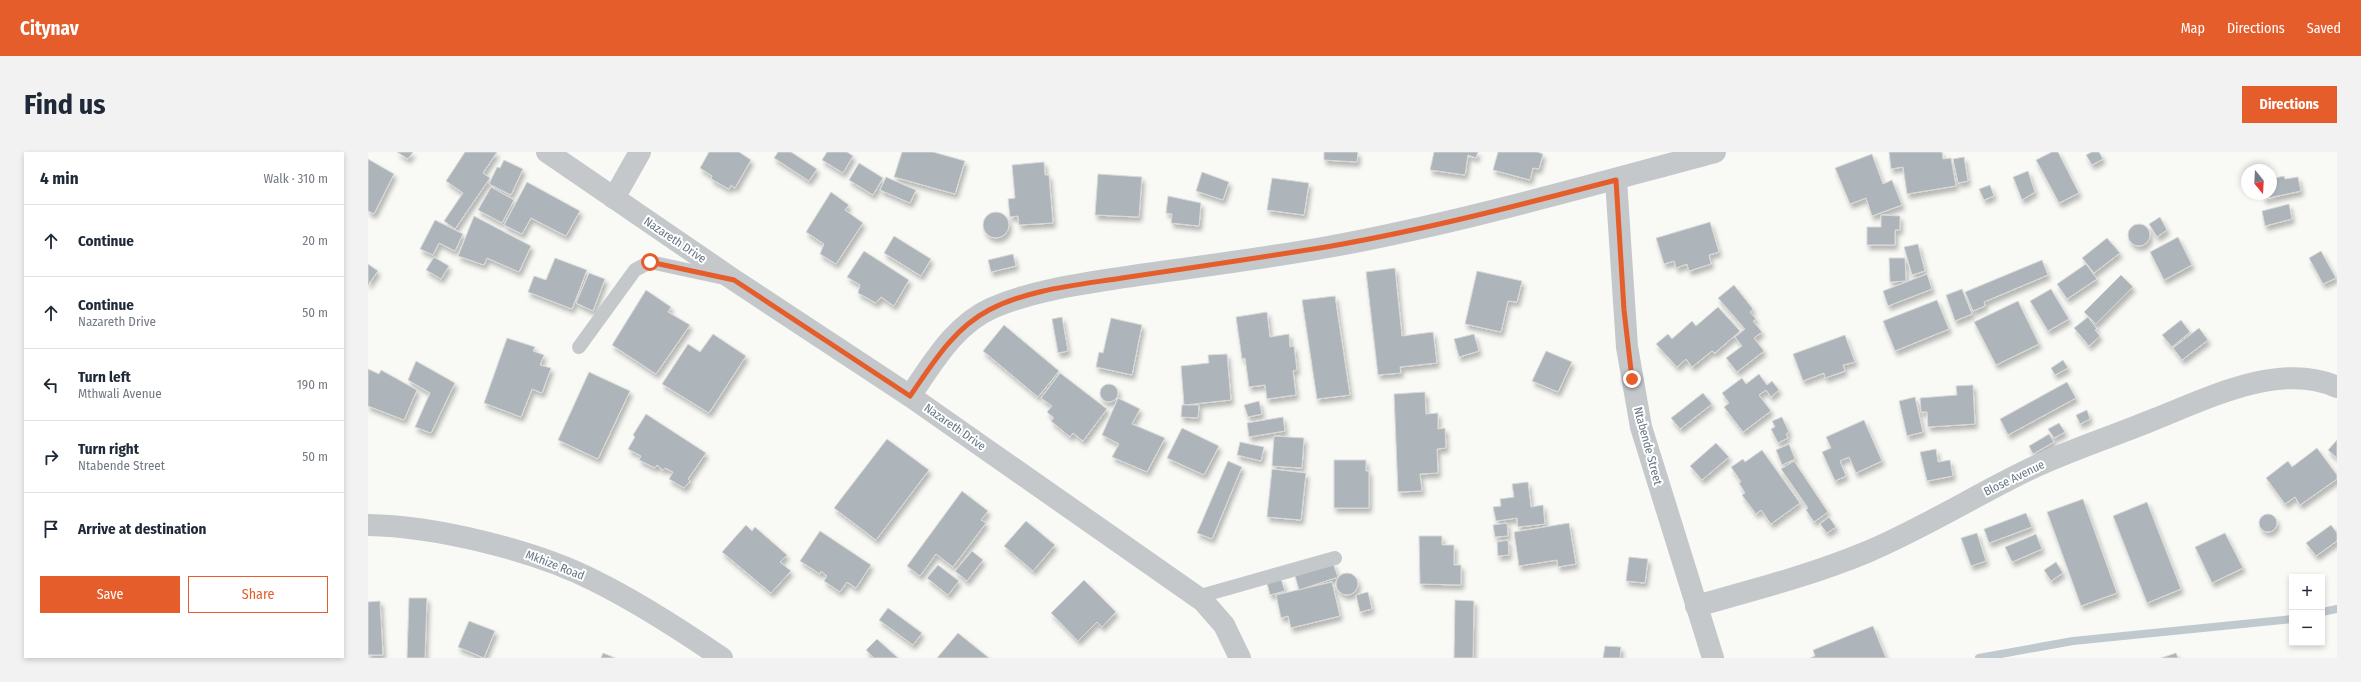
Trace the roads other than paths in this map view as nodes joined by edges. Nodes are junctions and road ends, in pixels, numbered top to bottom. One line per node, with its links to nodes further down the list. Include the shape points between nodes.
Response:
1 (547, 152): 6 (street, Nazareth Drive)
2 (640, 152): 6 (street)
3 (1715, 152): 4 (street)
4 (1689, 155): 5 (street)
5 (1616, 180): 10 (street, via 1520,206 1379,237 1064,287 1019,298 990,309 968,322 949,341); 14 (street, Ntabende Street, via 1624,310 1632,379 1641,427)
6 (614, 198): 7 (street, Nazareth Drive)
7 (734, 280): 8 (lane, via 650,262 642,265 635,270); 10 (street, Nazareth Drive)
8 (578, 347)
9 (2337, 385): 14 (street, Blose Avenue, via 2312,378 2282,379 2217,394 2032,468 1867,552 1774,585)
10 (910, 396): 13 (street, Nazareth Drive)
11 (368, 525): 15 (street, Mkhize Road, via 389,525 455,536 524,553 592,579 689,635)
12 (1335, 558): 13 (lane)
13 (1197, 597): 16 (street, Nazareth Drive, via 1224,625)
14 (1696, 606): 17 (street, Ntabende Street)
15 (722, 658)
16 (1240, 658)
17 (1713, 658)

